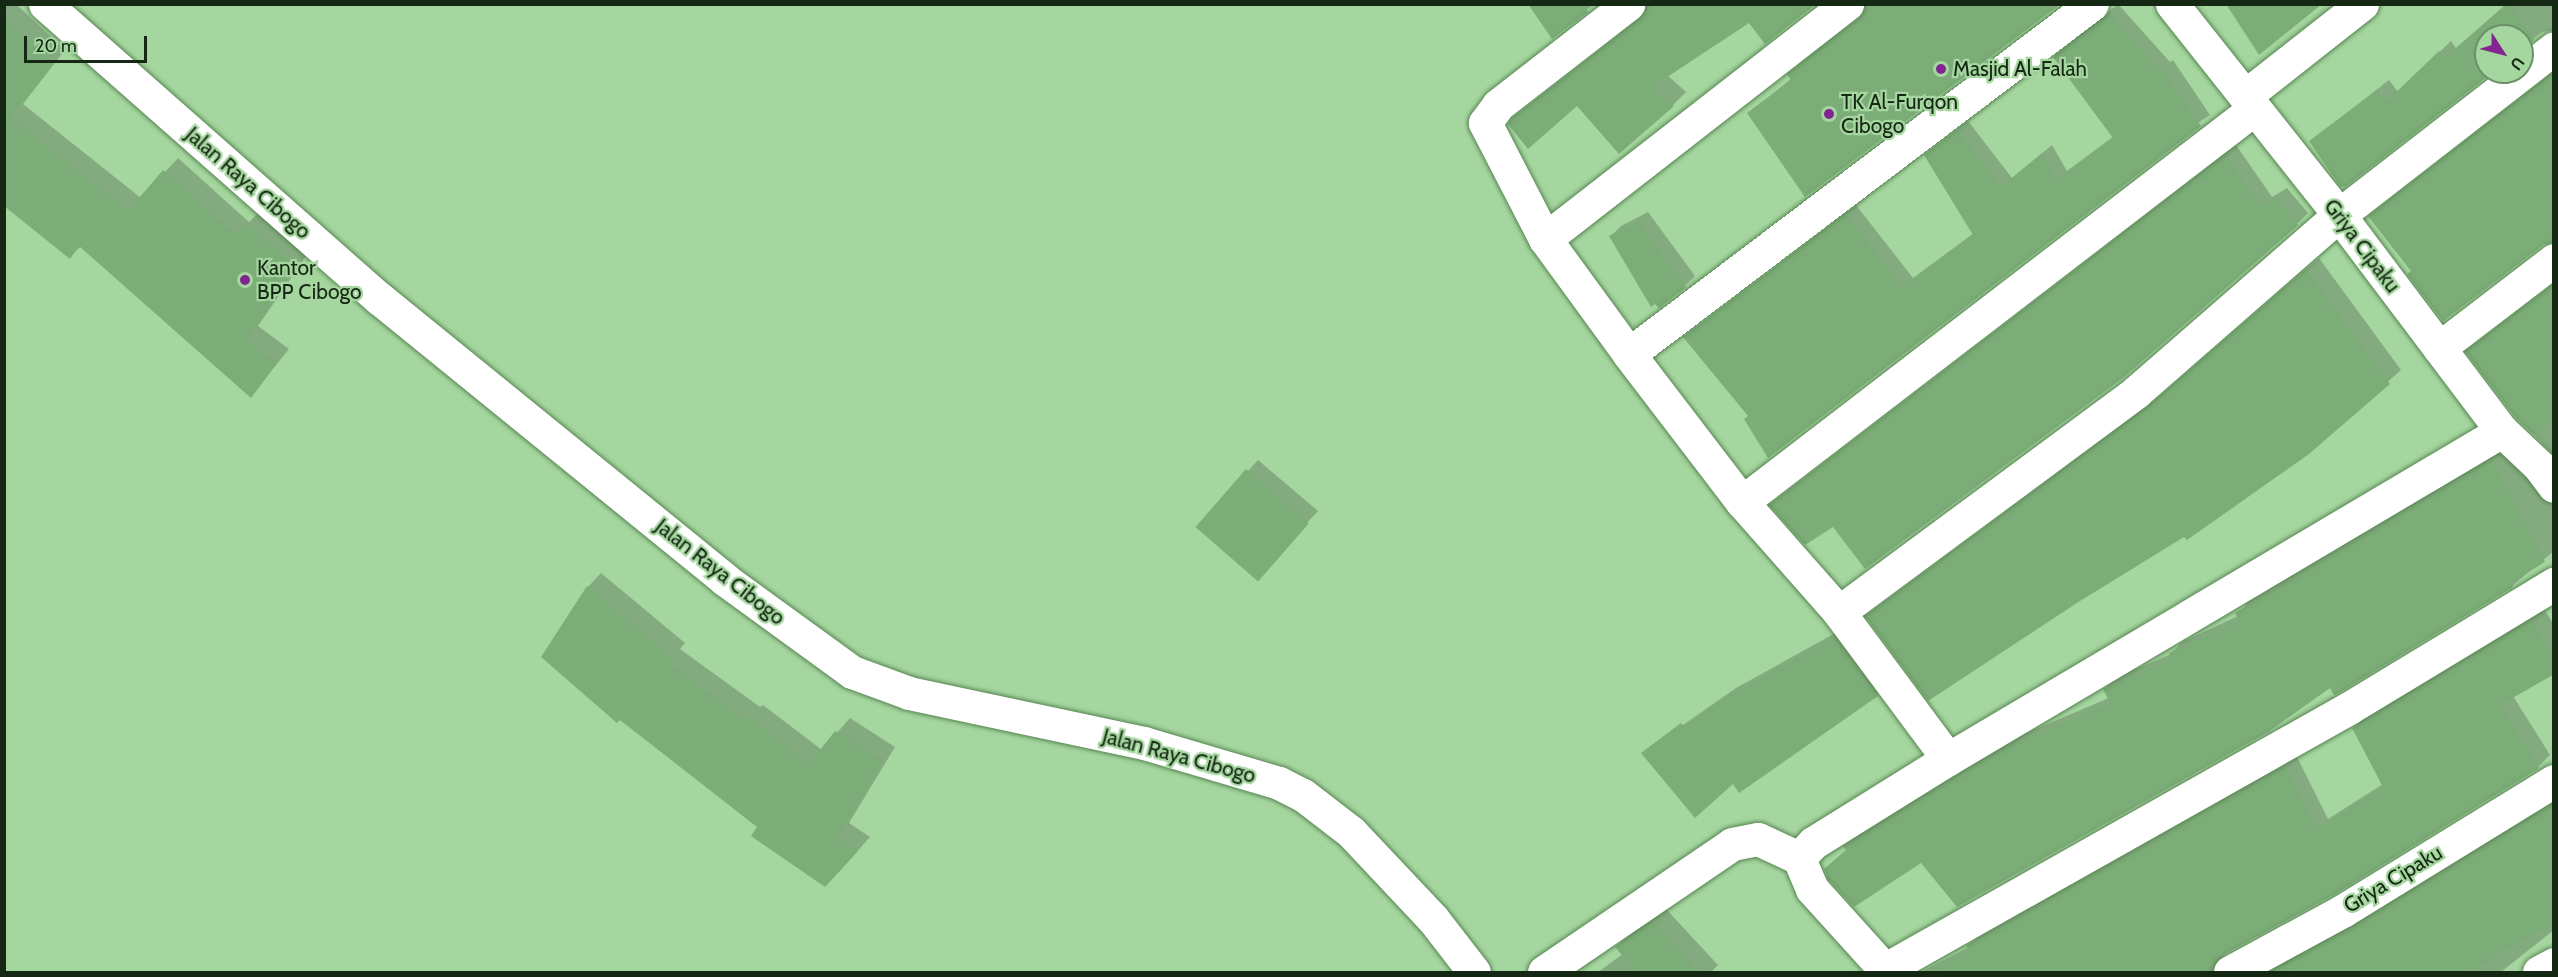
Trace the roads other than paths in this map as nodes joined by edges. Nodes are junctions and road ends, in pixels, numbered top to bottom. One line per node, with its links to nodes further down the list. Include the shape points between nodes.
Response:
1 (45, 4): 24 (street, Jalan Raya Cibogo, via 380,299 724,579 852,672 909,693 1144,743 1279,783 1302,795 1351,832 1433,919)
2 (1628, 4): 10 (street, via 1498,105 1485,123)
3 (1847, 4): 10 (street)
4 (2092, 4): 13 (street)
5 (2172, 4): 8 (street, Griya Cipaku)
6 (2362, 4): 8 (street)
7 (2553, 48): 9 (street)
8 (2249, 103): 9 (street, Griya Cipaku); 16 (street)
9 (2339, 215): 12 (street, Griya Cipaku); 18 (street, via 2136,392)
10 (1545, 239): 13 (street)
11 (2553, 260): 12 (street)
12 (2439, 348): 14 (street, Griya Cipaku)
13 (1629, 354): 16 (street)
14 (2502, 431): 15 (street, Griya Cipaku); 19 (street)
15 (2549, 469)
16 (1742, 501): 18 (street)
17 (2553, 584): 23 (street, via 2329,720)
18 (1839, 612): 19 (street)
19 (1948, 759): 21 (street, via 1827,833)
20 (2553, 781): 26 (street, Griya Cipaku, via 2344,910)
21 (1799, 858): 23 (street, via 1812,889); 25 (street, via 1758,839 1732,844)
22 (2553, 964): 27 (street)
23 (1886, 971)
24 (1474, 972)
25 (1544, 972)
26 (2230, 972)
27 (2539, 972)

